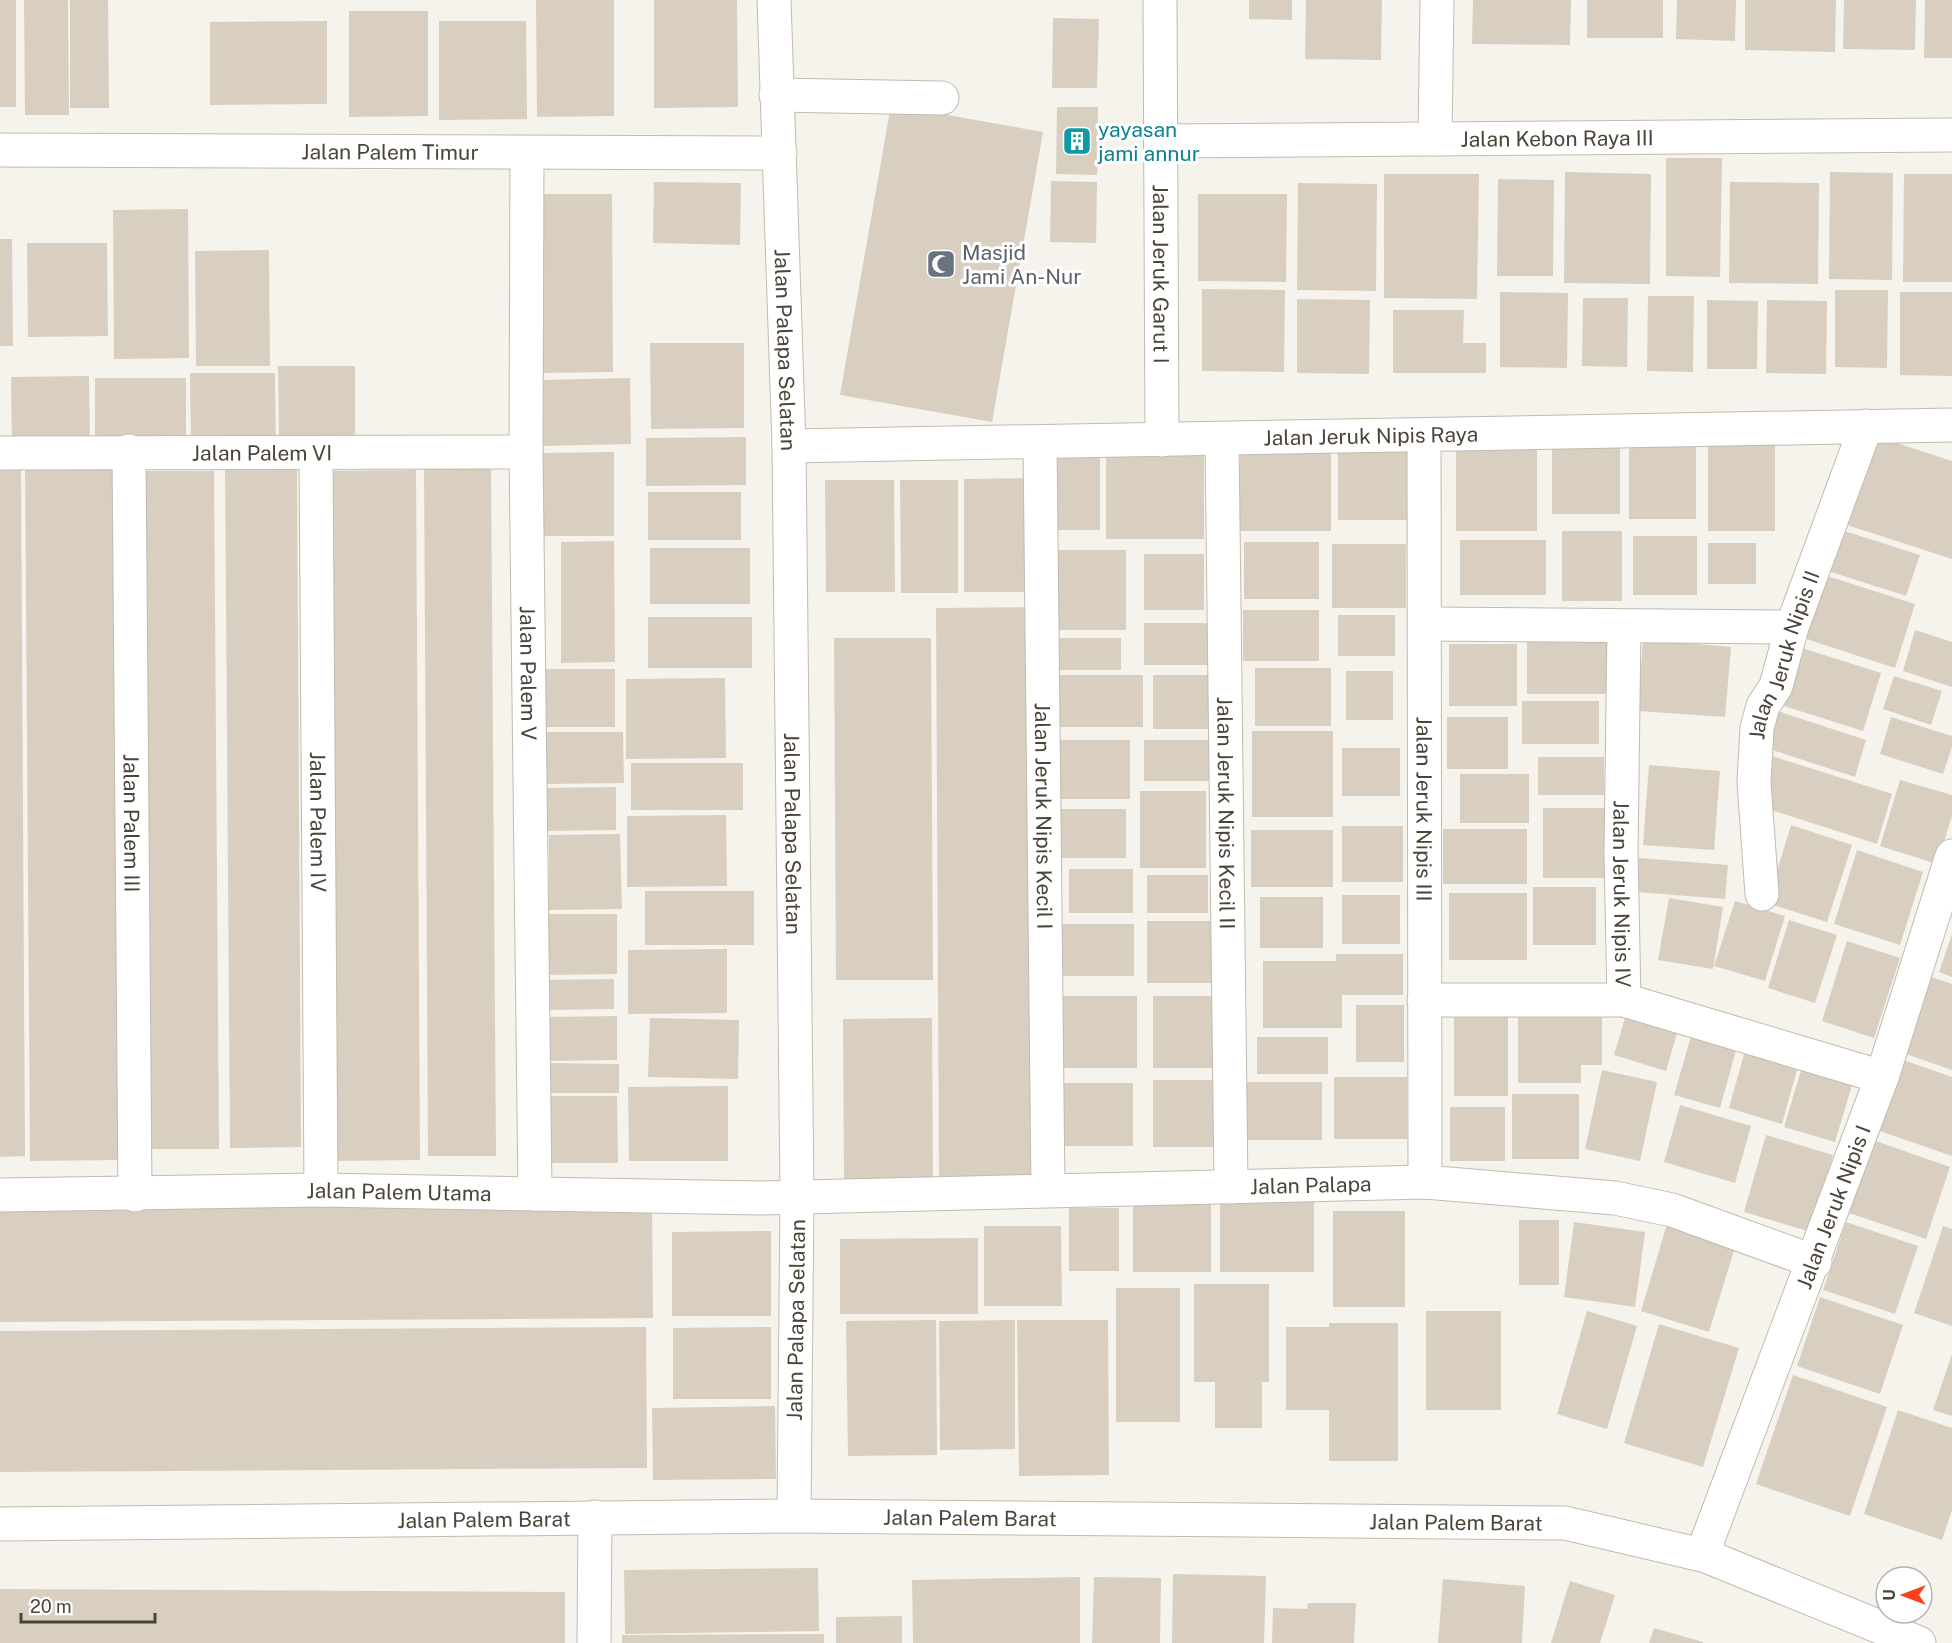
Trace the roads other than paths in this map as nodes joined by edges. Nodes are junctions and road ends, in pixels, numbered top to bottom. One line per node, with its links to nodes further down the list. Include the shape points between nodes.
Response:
1 (774, 0): 4 (street, Jalan Palapa Selatan)
2 (1160, 0): 8 (street, Jalan Jeruk Garut I)
3 (1437, 0): 7 (street)
4 (776, 95): 5 (street); 11 (street, Jalan Palapa Selatan)
5 (942, 98)
6 (1952, 135): 7 (street, Jalan Kebon Raya III)
7 (1435, 139): 8 (street, Jalan Kebon Raya III)
8 (1161, 141): 16 (street, Jalan Jeruk Garut I)
9 (0, 150): 10 (street, Jalan Palem Timur)
10 (526, 153): 11 (street, Jalan Palem Timur); 20 (street, Jalan Palem V)
11 (780, 153): 18 (street, Jalan Palapa Selatan)
12 (1952, 425): 13 (street, Jalan Jeruk Nipis Raya)
13 (1866, 426): 14 (street, Jalan Jeruk Nipis Raya); 25 (street, Jalan Jeruk Nipis II)
14 (1424, 435): 15 (street, Jalan Jeruk Nipis Raya); 23 (street, Jalan Jeruk Nipis III)
15 (1222, 439): 16 (street, Jalan Jeruk Nipis Raya); 32 (street, Jalan Jeruk Nipis Kecil II)
16 (1162, 440): 17 (street, Jalan Jeruk Nipis Raya)
17 (1040, 442): 18 (street, Jalan Jeruk Nipis Raya); 34 (street, Jalan Jeruk Nipis Kecil I)
18 (789, 446): 38 (street, Jalan Palapa Selatan)
19 (129, 452): 21 (street, Jalan Palem VI); 22 (street, Jalan Palem VI); 37 (street, Jalan Palem III)
20 (526, 452): 22 (street, Jalan Palem VI); 35 (street, Jalan Palem V)
21 (0, 453)
22 (316, 453): 33 (street, Jalan Palem IV)
23 (1426, 624): 24 (street); 28 (street, Jalan Jeruk Nipis III)
24 (1624, 627): 25 (street); 29 (street, Jalan Jeruk Nipis IV)
25 (1792, 627): 27 (street, Jalan Jeruk Nipis II, via 1776,686 1763,706 1757,728 1754,782)
26 (1952, 856): 30 (street, Jalan Jeruk Nipis I)
27 (1762, 894)
28 (1424, 1000): 29 (street); 31 (street, Jalan Jeruk Nipis III)
29 (1624, 1000): 30 (street, Jalan Jeruk Nipis IV)
30 (1882, 1077): 39 (street, Jalan Jeruk Nipis I)
31 (1425, 1182): 32 (street, Jalan Palapa); 39 (street, Jalan Palapa, via 1615,1198 1672,1210)
32 (1231, 1187): 34 (street, Jalan Palapa)
33 (321, 1190): 35 (street, Jalan Palem Utama); 37 (street, Jalan Palem Utama)
34 (1048, 1190): 38 (street, Jalan Palapa)
35 (535, 1194): 38 (street, Jalan Palem Utama)
36 (0, 1195): 37 (street, Jalan Palem Utama)
37 (135, 1195)
38 (797, 1196): 40 (street, Jalan Palapa Selatan)
39 (1815, 1262): 43 (street, Jalan Jeruk Nipis I, via 1708,1539)
40 (794, 1516): 41 (street, Jalan Palem Barat); 43 (street, Jalan Palem Barat, via 1564,1523)
41 (595, 1517): 42 (street, Jalan Palem Barat); 44 (street)
42 (0, 1524)
43 (1706, 1556): 45 (street, Jalan Palem Barat)
44 (594, 1643)
45 (1919, 1643)

